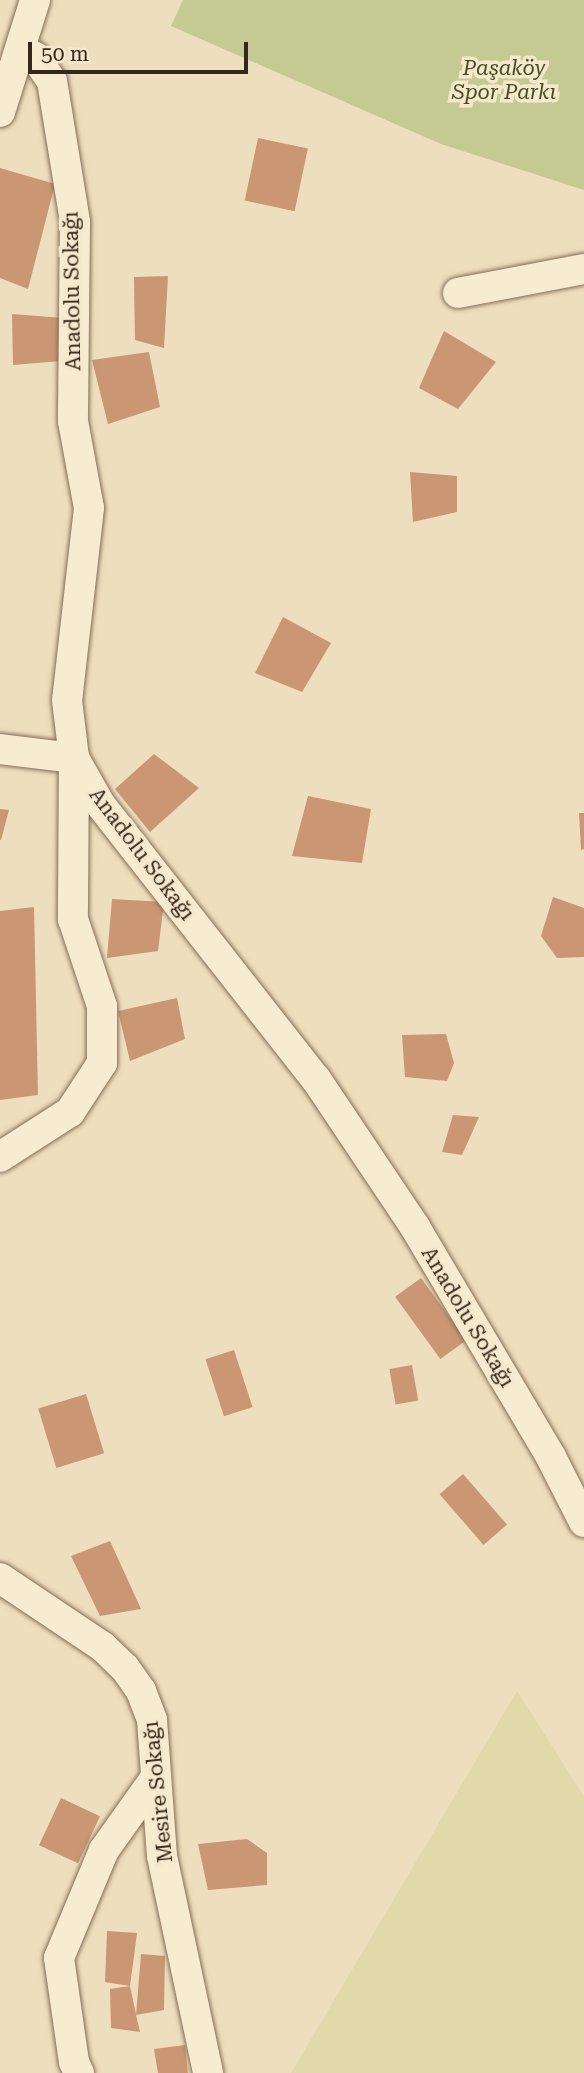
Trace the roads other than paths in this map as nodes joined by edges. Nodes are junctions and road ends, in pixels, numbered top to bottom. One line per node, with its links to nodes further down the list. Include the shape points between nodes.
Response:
1 (35, 0): 2 (street)
2 (21, 49): 3 (street); 7 (street, Anadolu Sokağı, via 40,62 52,81 75,222 73,421 89,508 67,699)
3 (0, 112)
4 (584, 269): 5 (street)
5 (458, 293)
6 (0, 749): 7 (street)
7 (74, 758): 8 (street, via 73,919 102,1006 102,1063 70,1112); 9 (street, Anadolu Sokağı, via 100,804 316,1079 415,1227 551,1457)
8 (0, 1157)
9 (584, 1522)
10 (0, 1578): 11 (street, Mesire Sokağı, via 103,1647 125,1668 152,1720)
11 (155, 1780): 12 (street, via 104,1850 59,1958); 13 (street, Mesire Sokağı, via 162,1856)
12 (79, 2073)
13 (208, 2073)

